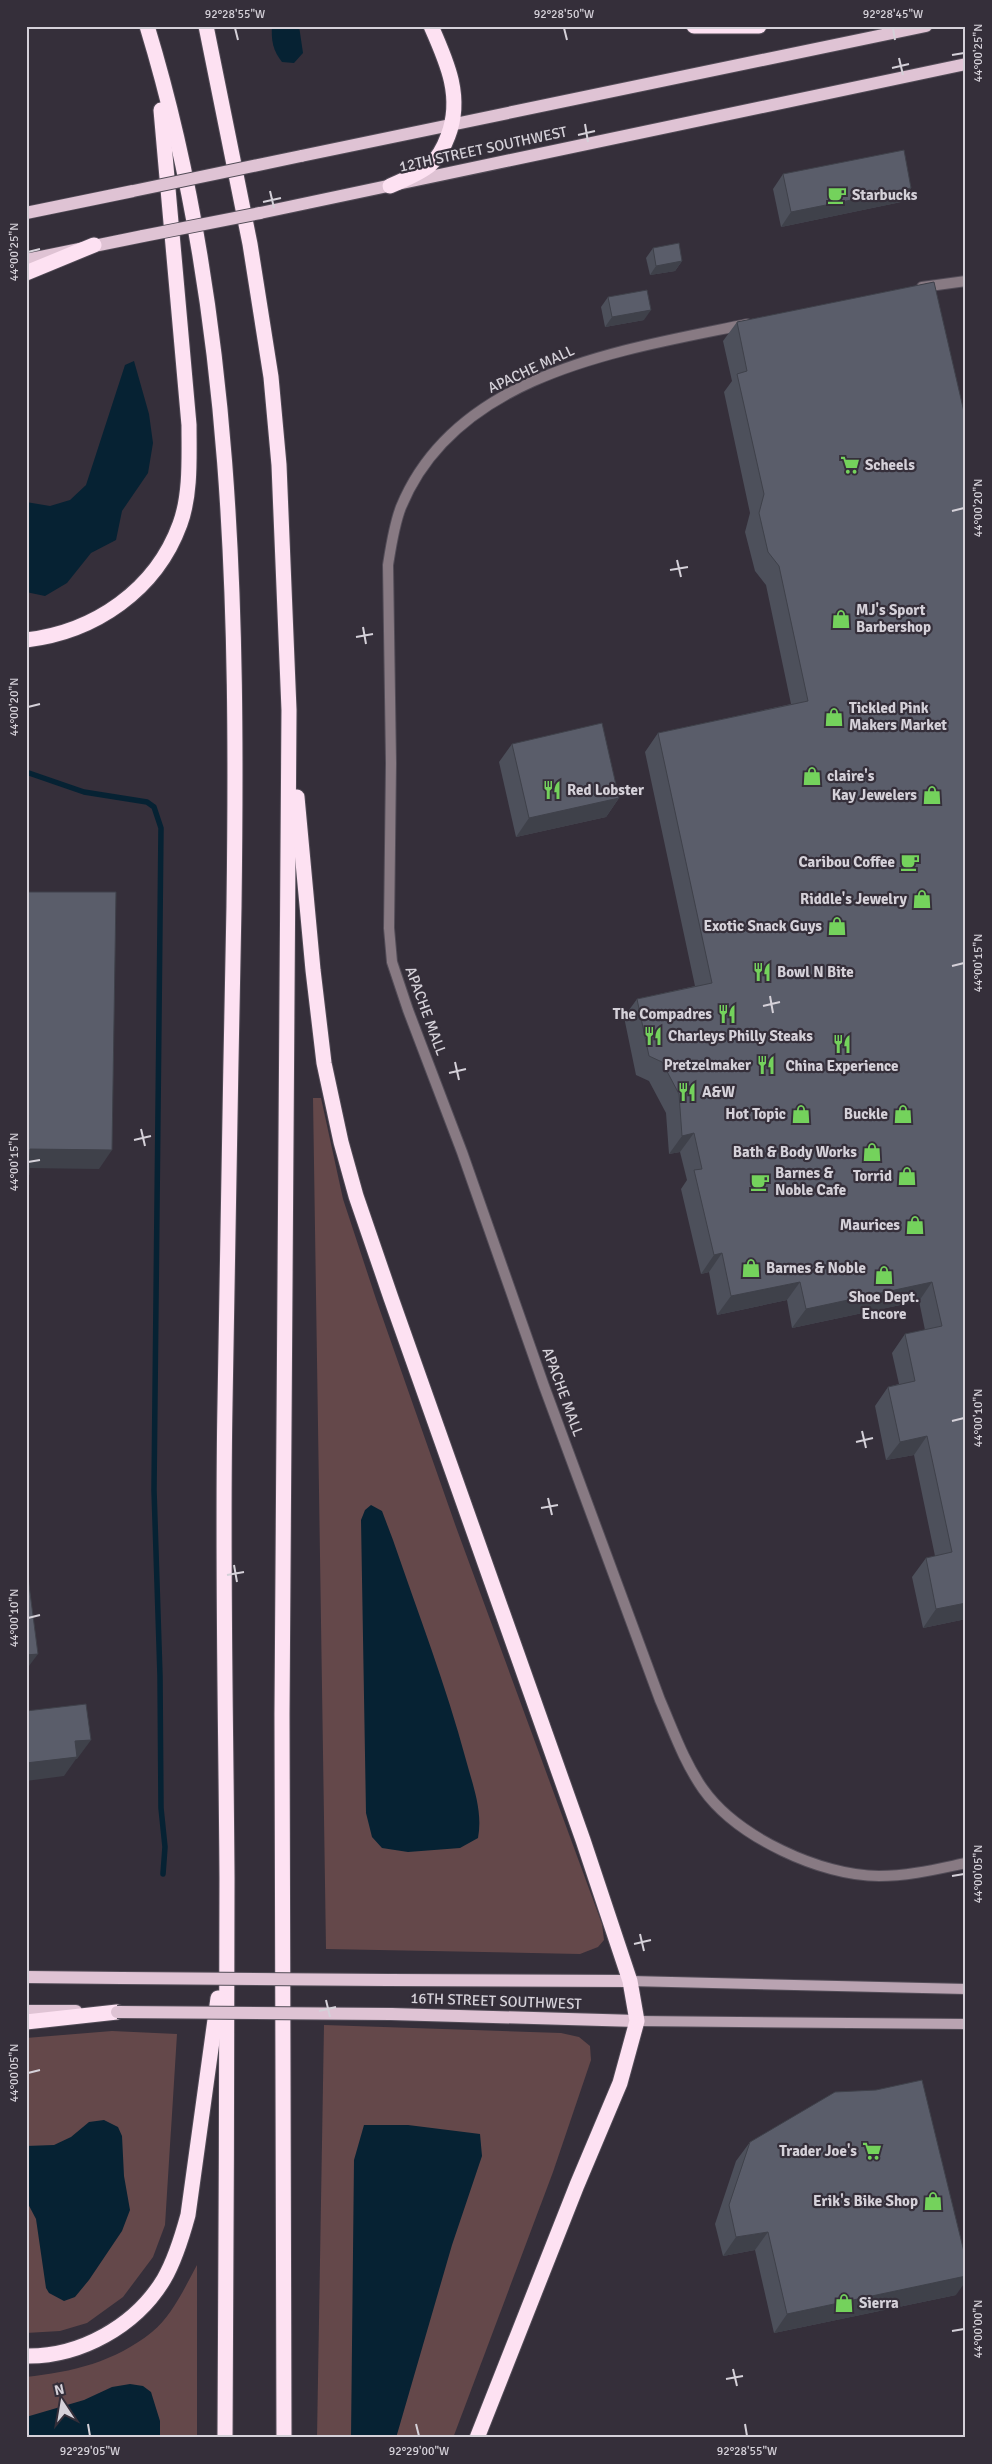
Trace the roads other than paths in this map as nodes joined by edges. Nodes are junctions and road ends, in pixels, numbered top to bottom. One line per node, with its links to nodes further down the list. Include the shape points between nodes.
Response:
1 (147, 26): 7 (highway)
2 (206, 26): 19 (highway, via 250,244 271,377 279,465)
3 (431, 26): 9 (highway, via 451,77 455,105)
4 (694, 26): 5 (highway)
5 (759, 26)
6 (926, 26): 9 (main road, 12TH STREET SOUTHWEST)
7 (156, 56): 18 (highway, via 189,425 188,477 181,523 169,550 129,598 88,624 65,633); 21 (highway, via 205,285 216,365 229,498 235,642 235,837 224,1406)
8 (966, 64): 10 (main road, 12TH STREET SOUTHWEST)
9 (453, 124): 10 (highway, via 444,148 430,165); 11 (main road, 12TH STREET SOUTHWEST, bridge)
10 (390, 186): 12 (main road, 12TH STREET SOUTHWEST, bridge)
11 (26, 213)
12 (94, 245): 13 (main road, 12TH STREET SOUTHWEST); 14 (highway)
13 (26, 260)
14 (26, 273)
15 (966, 281): 16 (street)
16 (911, 289)
17 (756, 322): 20 (street, APACHE MALL, via 587,360 556,371 517,389 465,422 442,440 424,465 401,506 388,565 389,928 392,962 660,1700 679,1746 704,1790 744,1828 819,1866 849,1873 900,1876)
18 (26, 640)
19 (289, 710): 23 (highway, via 324,1063 341,1142 359,1206); 32 (highway, via 282,1714)
20 (966, 1863)
21 (227, 1932): 30 (highway, via 188,2215 164,2279 137,2313 103,2337 84,2347); 31 (highway)
22 (26, 1977): 23 (main road, 16TH STREET SOUTHWEST, bridge)
23 (630, 1981): 24 (main road, 16TH STREET SOUTHWEST); 27 (highway)
24 (966, 1988)
25 (26, 2011): 26 (main road, 16TH STREET SOUTHWEST)
26 (117, 2012): 27 (main road, 16TH STREET SOUTHWEST, bridge, via 391,2014); 28 (highway)
27 (637, 2021): 29 (main road, 16TH STREET SOUTHWEST); 33 (highway, via 620,2083)
28 (26, 2022)
29 (966, 2024)
30 (26, 2356)
31 (225, 2438)
32 (284, 2438)
33 (477, 2438)

